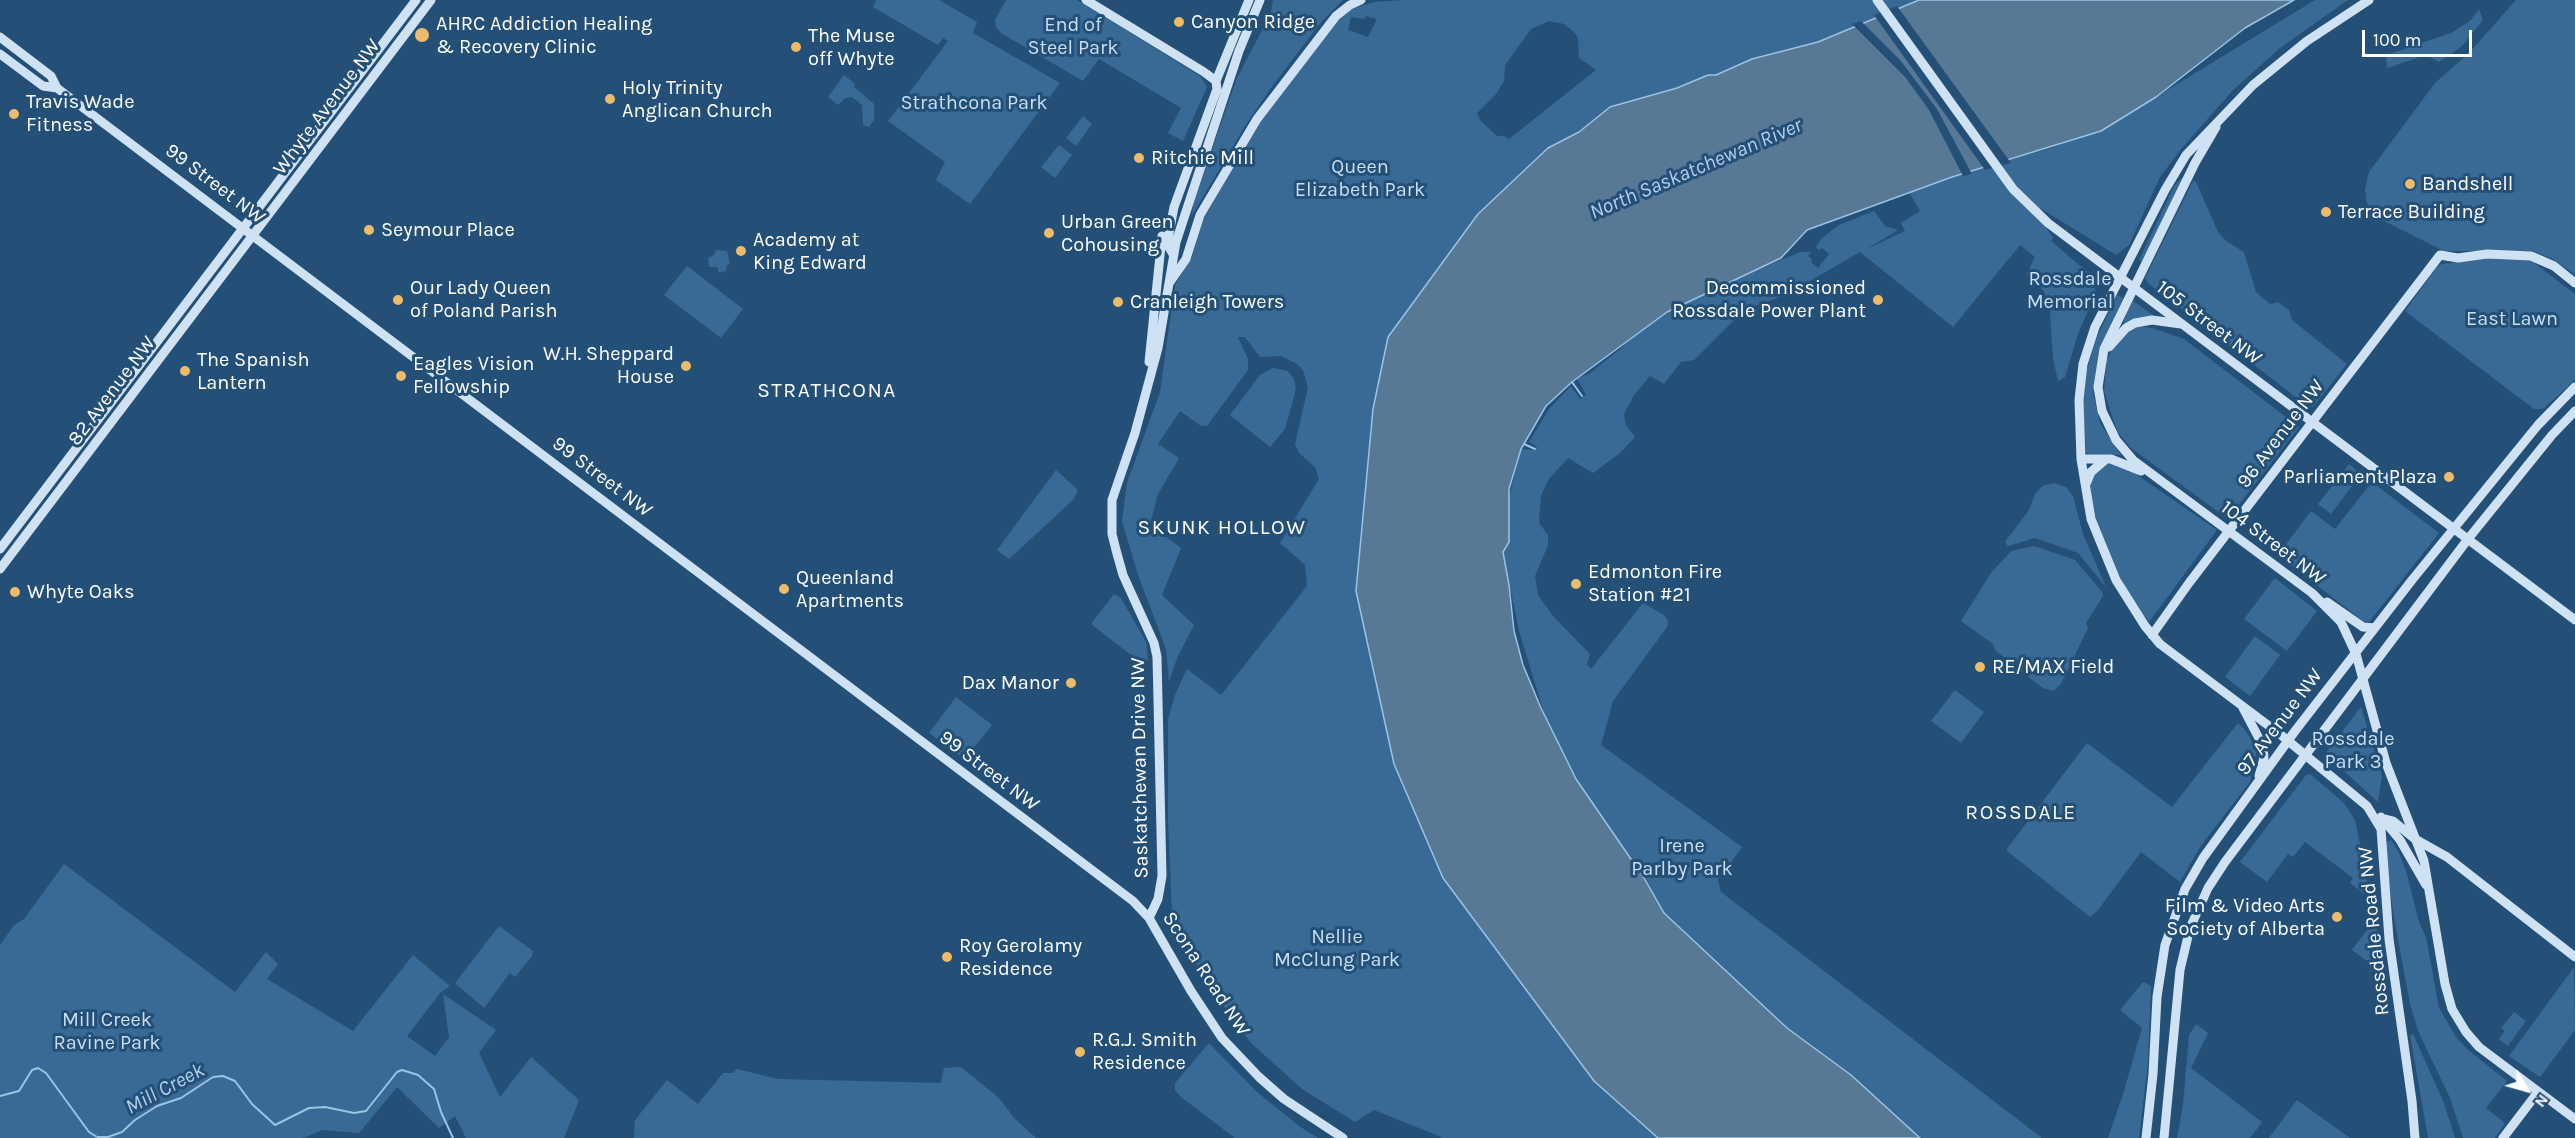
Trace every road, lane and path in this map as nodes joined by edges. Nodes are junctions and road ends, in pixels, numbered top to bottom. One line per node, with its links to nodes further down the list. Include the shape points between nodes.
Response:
1 (416, 0): 16 (main road, Whyte Avenue NW)
2 (430, 0): 17 (main road, Whyte Avenue NW)
3 (1086, 0): 12 (main road)
4 (1249, 0): 12 (main road, Saskatchewan Drive NW)
5 (1260, 0): 10 (main road, Saskatchewan Drive NW)
6 (1361, 0): 18 (main road, via 1336,16 1257,119 1200,215)
7 (1877, 0): 20 (main road, 105 Street NW, via 2024,201)
8 (2368, 0): 14 (main road, via 2307,41 2253,85)
9 (0, 37): 13 (main road, 99 Street NW, via 51,76)
10 (1239, 51): 12 (main road); 19 (main road, Saskatchewan Drive NW)
11 (0, 54): 13 (main road, 99 Street NW, via 43,86)
12 (1215, 81): 15 (main road, Saskatchewan Drive NW, via 1217,89)
13 (57, 88): 16 (main road, 99 Street NW)
14 (2222, 117): 20 (main road, Rossdale Road NW, via 2177,168); 22 (main road)
15 (1174, 207): 19 (main road, Saskatchewan Drive NW, via 1167,244); 26 (main road, Saskatchewan Drive NW, via 1163,228)
16 (243, 228): 17 (main road, 99 Street NW); 37 (main road, 82 Avenue NW)
17 (253, 235): 38 (main road, 82 Avenue NW); 55 (main road, 99 Street NW)
18 (1187, 251): 19 (main road); 23 (main road, via 1184,264)
19 (1173, 254): 23 (main road, Saskatchewan Drive NW)
20 (2120, 278): 22 (main road, 105 Street NW); 30 (main road, Rossdale Road NW, via 2095,327 2083,364 2079,400)
21 (2575, 283): 29 (main road, 96 Avenue NW, via 2554,266 2531,256 2440,255)
22 (2134, 288): 24 (main road, 105 Street NW); 25 (main road)
23 (1167, 290): 26 (main road, Saskatchewan Drive NW, via 1158,348)
24 (2181, 324): 25 (main road, via 2152,320 2135,323 2119,334); 29 (main road, 105 Street NW)
25 (2101, 358): 32 (main road, via 2098,395 2108,426 2128,455)
26 (1148, 376): 56 (main road, Saskatchewan Drive NW, via 1112,500 1112,534 1123,575 1157,657 1162,876 1157,904)
27 (2575, 387): 34 (main road, 97 Avenue NW, via 2538,425)
28 (2575, 411): 36 (main road, 97 Avenue NW)
29 (2313, 423): 34 (main road, 105 Street NW); 35 (main road, 96 Avenue NW)
30 (2081, 459): 31 (main road); 33 (main road, Rossdale Road NW)
31 (2106, 459): 32 (main road); 33 (main road, via 2091,472)
32 (2152, 475): 35 (main road, 104 Street NW)
33 (2085, 492): 42 (main road, Rossdale Road NW, via 2103,553)
34 (2453, 528): 36 (main road, 105 Street NW); 41 (main road, 97 Avenue NW)
35 (2230, 531): 39 (main road, 104 Street NW); 42 (main road, 96 Avenue NW)
36 (2468, 539): 40 (main road, 105 Street NW); 44 (main road, 97 Avenue NW)
37 (0, 549)
38 (0, 569)
39 (2312, 593): 41 (main road, via 2363,627); 43 (main road, 104 Street NW, via 2340,622)
40 (2575, 620)
41 (2374, 628): 43 (main road, 97 Avenue NW)
42 (2152, 635): 45 (main road, Rossdale Road NW)
43 (2356, 654): 44 (main road, 104 Street NW); 46 (main road, 97 Avenue NW)
44 (2364, 677): 47 (main road, 97 Avenue NW); 51 (main road, 104 Street NW, via 2386,764)
45 (2241, 704): 46 (main road, Rossdale Road NW); 48 (main road, via 2263,746 2263,764)
46 (2288, 741): 47 (main road, Rossdale Road NW); 48 (main road, 97 Avenue NW)
47 (2305, 754): 49 (main road, Rossdale Road NW); 62 (main road, 97 Avenue NW, via 2225,862 2190,928 2180,970)
48 (2256, 783): 61 (main road, 97 Avenue NW, via 2203,858 2173,919 2160,972)
49 (2367, 806): 50 (main road); 63 (main road, Rossdale Road NW, via 2383,833 2388,933)
50 (2381, 818): 52 (main road, via 2394,821); 54 (main road, via 2400,840)
51 (2409, 821): 52 (main road, 104 Street NW); 53 (main road)
52 (2415, 839): 53 (main road); 54 (main road, 104 Street NW, via 2424,861)
53 (2446, 857): 57 (main road)
54 (2427, 887): 58 (main road, 104 Street NW, via 2445,984 2456,1017 2479,1047)
55 (1125, 895): 56 (main road, Scona Road NW)
56 (1149, 918): 60 (main road, Scona Road NW, via 1222,1038 1284,1099)
57 (2575, 957)
58 (2538, 1092): 59 (main road, 104 Street NW); 64 (main road)
59 (2575, 1119)
60 (1343, 1138)
61 (2146, 1138)
62 (2164, 1138)
63 (2415, 1138)
64 (2503, 1138)

